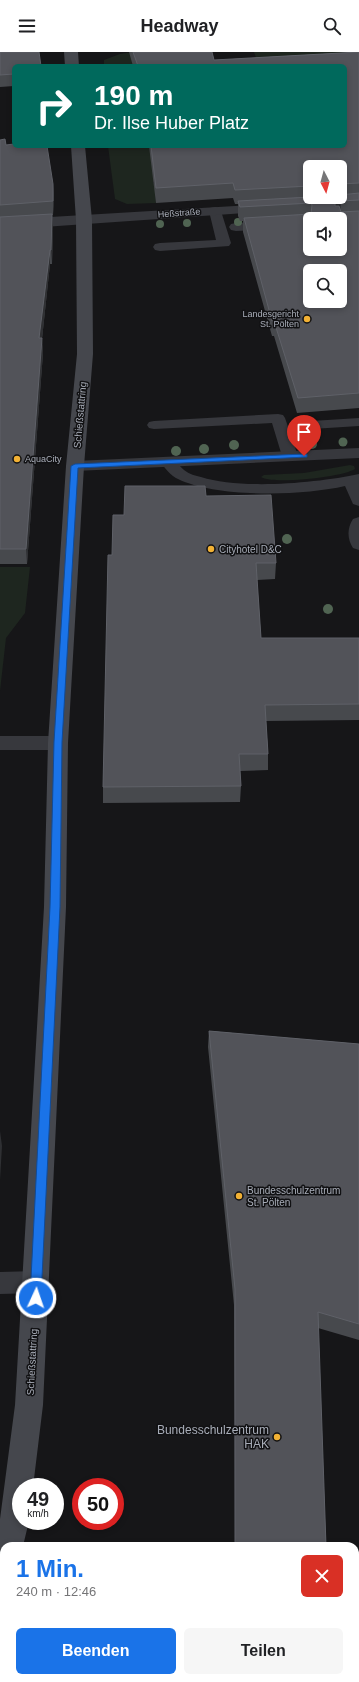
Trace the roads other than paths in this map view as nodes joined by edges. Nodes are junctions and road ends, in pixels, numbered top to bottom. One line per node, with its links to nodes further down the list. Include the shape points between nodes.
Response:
1 (71, 52): 2 (main road)
2 (72, 64)
3 (78, 148): 6 (main road, Schießstattring)
4 (283, 207): 5 (street, Heßstraße)
5 (215, 211): 6 (street, Heßstraße); 10 (lane, via 224,243)
6 (84, 220): 8 (street, Heßstraße); 17 (main road, Schießstattring, via 85,354)
7 (303, 223): 9 (lane)
8 (0, 225)
9 (236, 228)
10 (160, 247)
11 (359, 422): 13 (lane)
12 (154, 425): 15 (lane, via 278,418)
13 (296, 426)
14 (359, 453): 15 (street)
15 (290, 456): 16 (street)
16 (168, 462): 17 (street); 18 (lane, via 182,476 203,484 285,487 318,486)
17 (75, 466): 22 (main road, Schießstattring)
18 (355, 480): 19 (lane)
19 (359, 501)
20 (359, 522): 21 (lane, via 356,528)
21 (359, 545)
22 (58, 742): 23 (street); 24 (main road, Schießstattring, via 55,907)
23 (0, 743)
24 (36, 1282): 25 (street); 26 (main road, Schießstattring, via 29,1404 15,1517)
25 (0, 1283)
26 (9, 1542)

